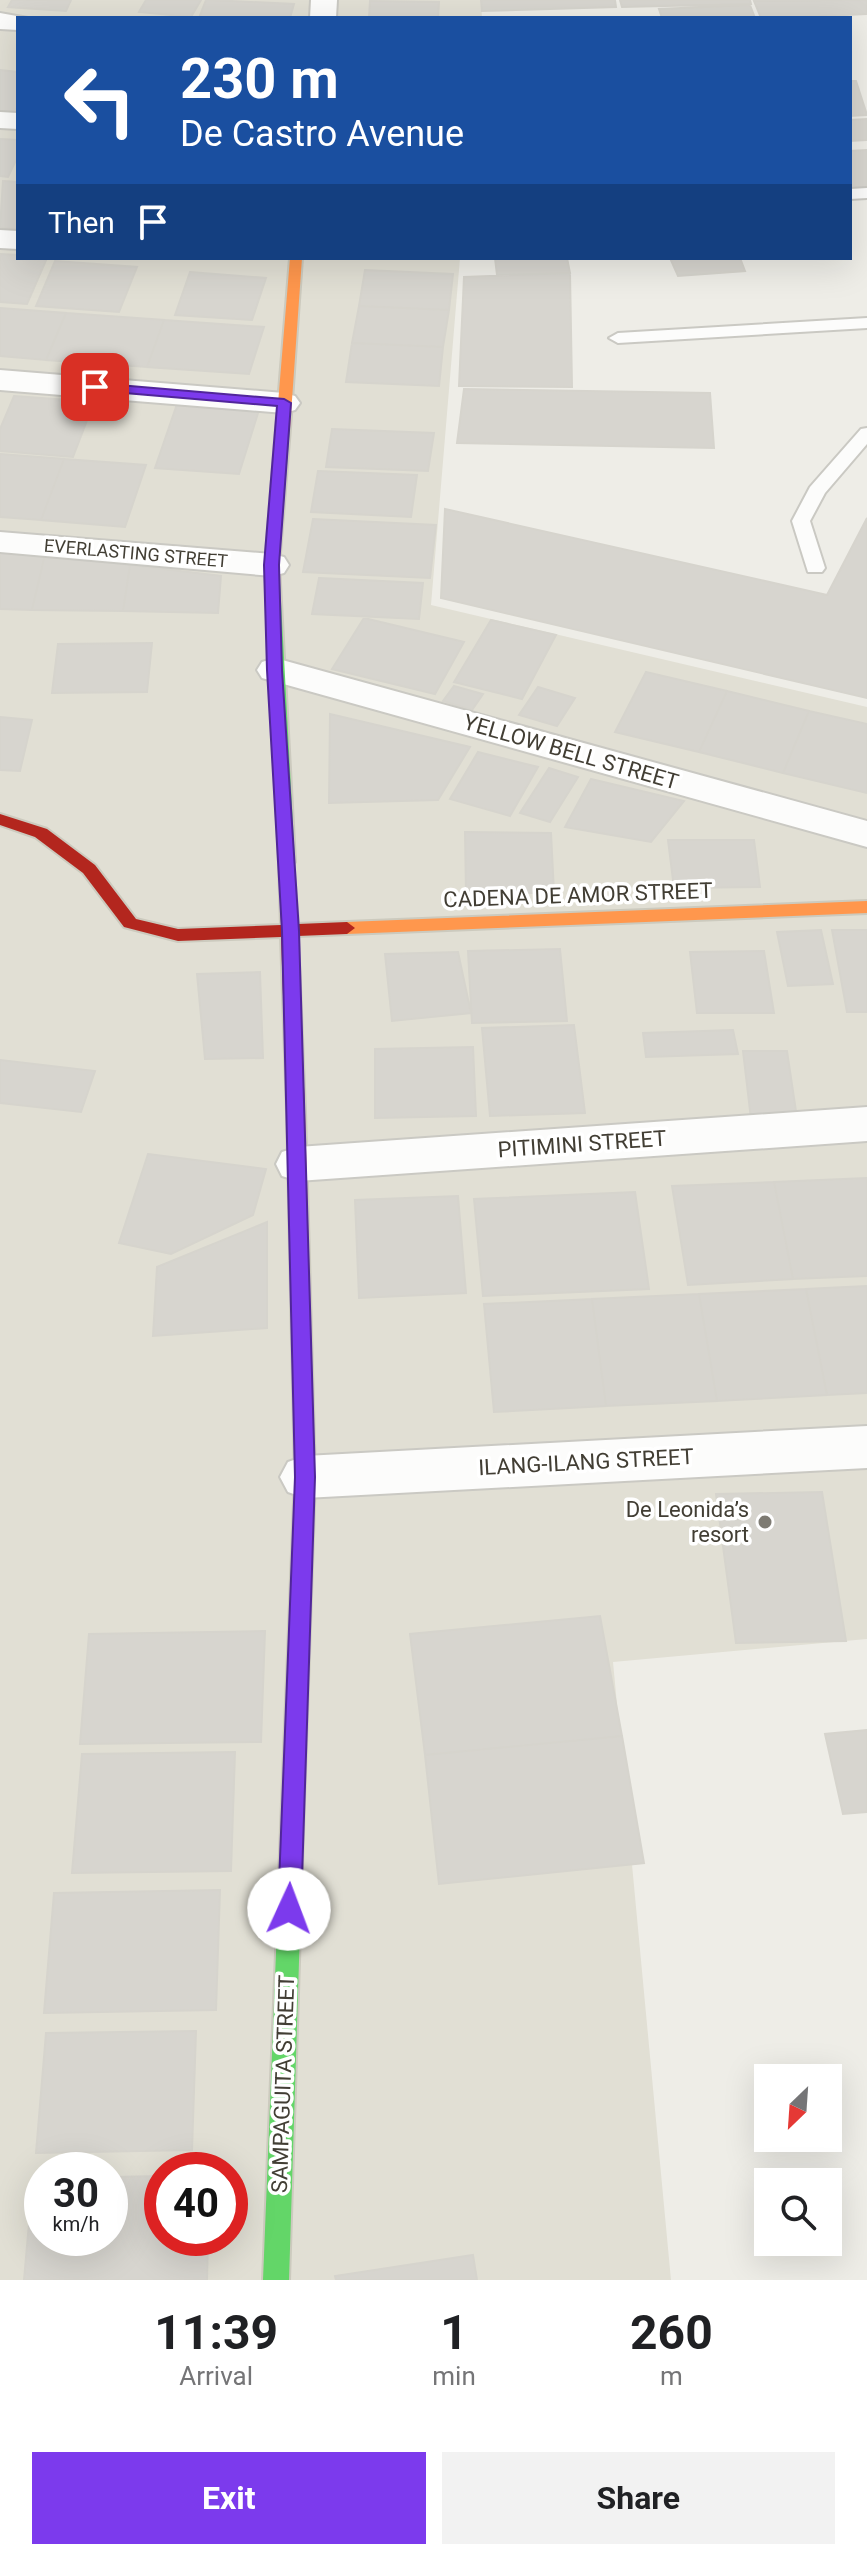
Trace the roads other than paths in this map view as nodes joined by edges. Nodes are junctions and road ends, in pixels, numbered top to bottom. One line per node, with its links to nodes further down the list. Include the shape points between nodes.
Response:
1 (296, 260): 5 (street, SAMPAGUITA STREET)
2 (867, 323): 3 (lane)
3 (618, 338)
4 (0, 380): 5 (street)
5 (284, 403): 8 (street, SAMPAGUITA STREET)
6 (867, 433): 9 (lane, via 817,491 801,521)
7 (0, 542): 8 (street, EVERLASTING STREET)
8 (272, 565): 10 (street, SAMPAGUITA STREET)
9 (815, 568)
10 (275, 670): 12 (street, YELLOW BELL STREET); 14 (street, SAMPAGUITA STREET)
11 (0, 819): 14 (street, CADENA DE AMOR STREET, via 41,833 89,869 130,923 178,935)
12 (867, 834)
13 (867, 907): 14 (street, CADENA DE AMOR STREET)
14 (291, 931): 16 (street, SAMPAGUITA STREET)
15 (867, 1124): 16 (street, PITIMINI STREET)
16 (298, 1164): 18 (street, SAMPAGUITA STREET)
17 (867, 1447): 18 (street, ILANG-ILANG STREET)
18 (305, 1477): 19 (street, SAMPAGUITA STREET)
19 (276, 2280)

